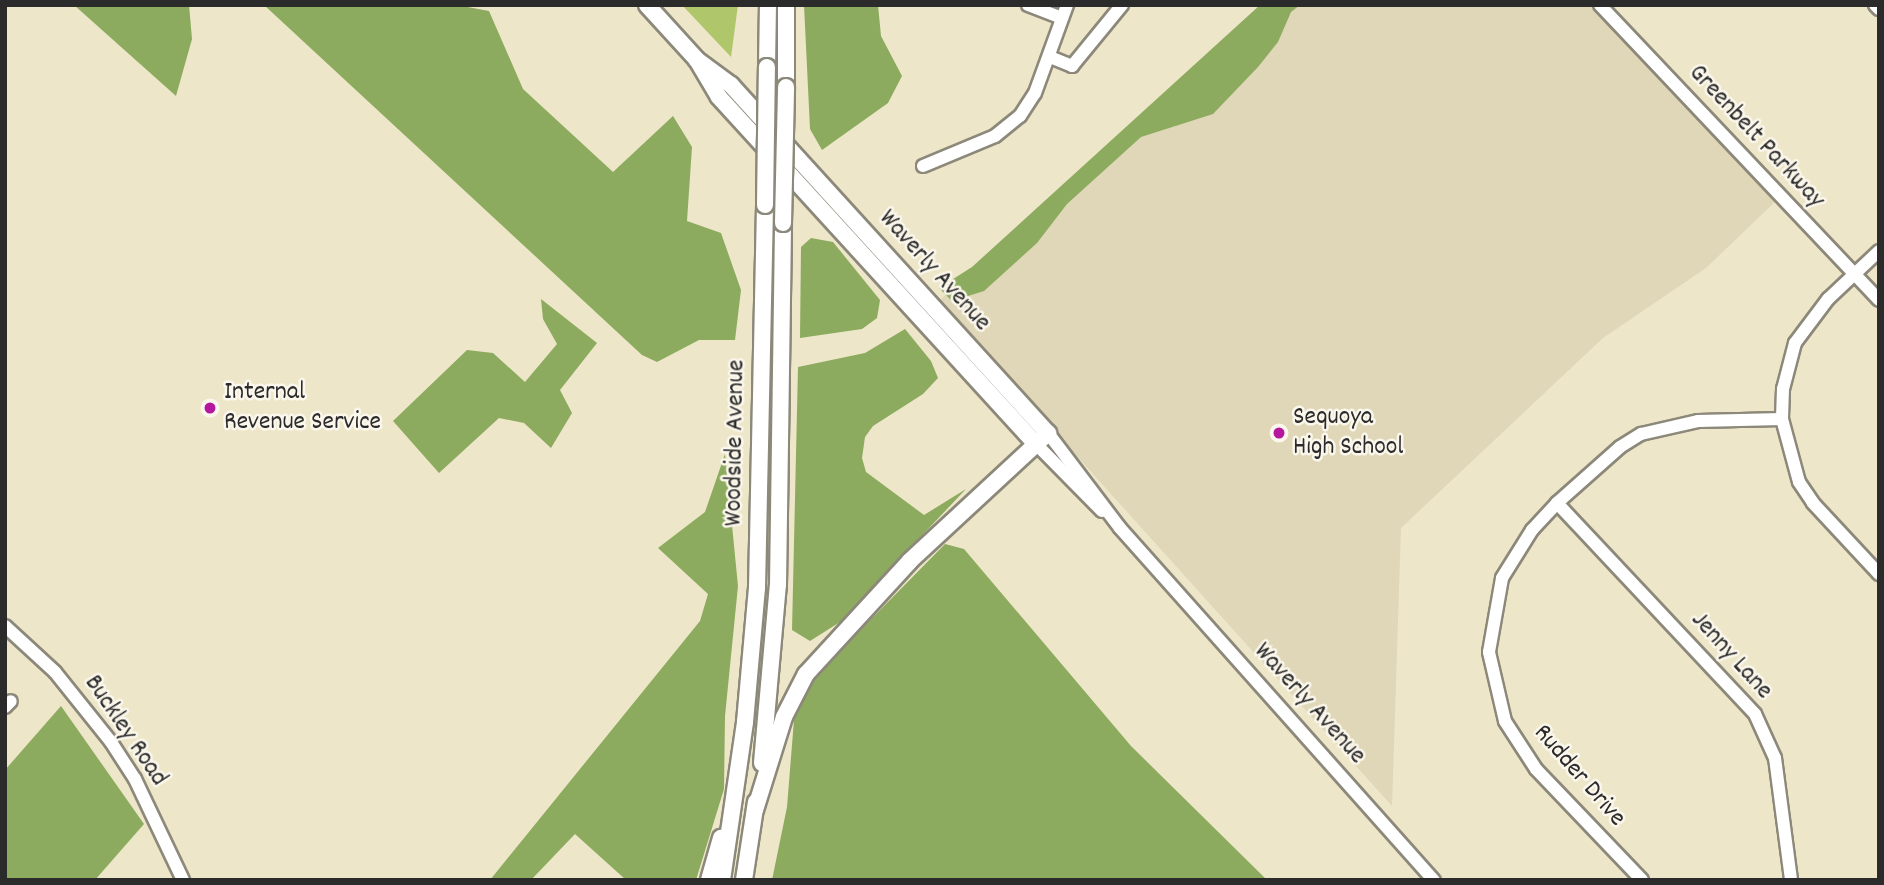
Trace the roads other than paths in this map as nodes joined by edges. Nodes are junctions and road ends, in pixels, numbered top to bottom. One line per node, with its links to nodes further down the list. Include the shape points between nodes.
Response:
1 (647, 5): 14 (main road, Waverly Avenue, via 697,60 719,97)
2 (768, 5): 18 (main road, Woodside Avenue, bridge, via 757,588)
3 (786, 5): 19 (main road, Woodside Avenue, bridge, via 776,609)
4 (1028, 5): 7 (street)
5 (1122, 5): 8 (street, via 1072,66)
6 (1600, 5): 11 (street, Greenbelt Parkway)
7 (1064, 11): 8 (street)
8 (1049, 57): 9 (street, via 1027,107 1012,124)
9 (923, 166)
10 (1879, 251): 11 (street)
11 (1854, 274): 12 (street, Greenbelt Parkway); 13 (street, via 1815,314 1795,343 1783,389)
12 (1879, 300)
13 (1782, 419): 15 (street, Rudder Drive, via 1698,422 1641,434); 16 (street, via 1800,482 1813,503)
14 (1042, 439): 19 (main road, via 910,561 806,674 784,717); 24 (street, Waverly Avenue)
15 (1556, 503): 25 (street, Rudder Drive, via 1532,530 1502,578 1489,652 1493,684 1505,721 1536,769); 26 (street, Jenny Lane, via 1755,713 1775,758)
16 (1879, 574)
17 (5, 626): 21 (street, Buckley Road, via 55,672 110,742 135,779)
18 (736, 789): 22 (main road); 23 (main road, Woodside Avenue)
19 (755, 810): 20 (main road, Woodside Avenue)
20 (744, 879)
21 (183, 880)
22 (709, 880)
23 (722, 880)
24 (1434, 880)
25 (1642, 880)
26 (1791, 880)

